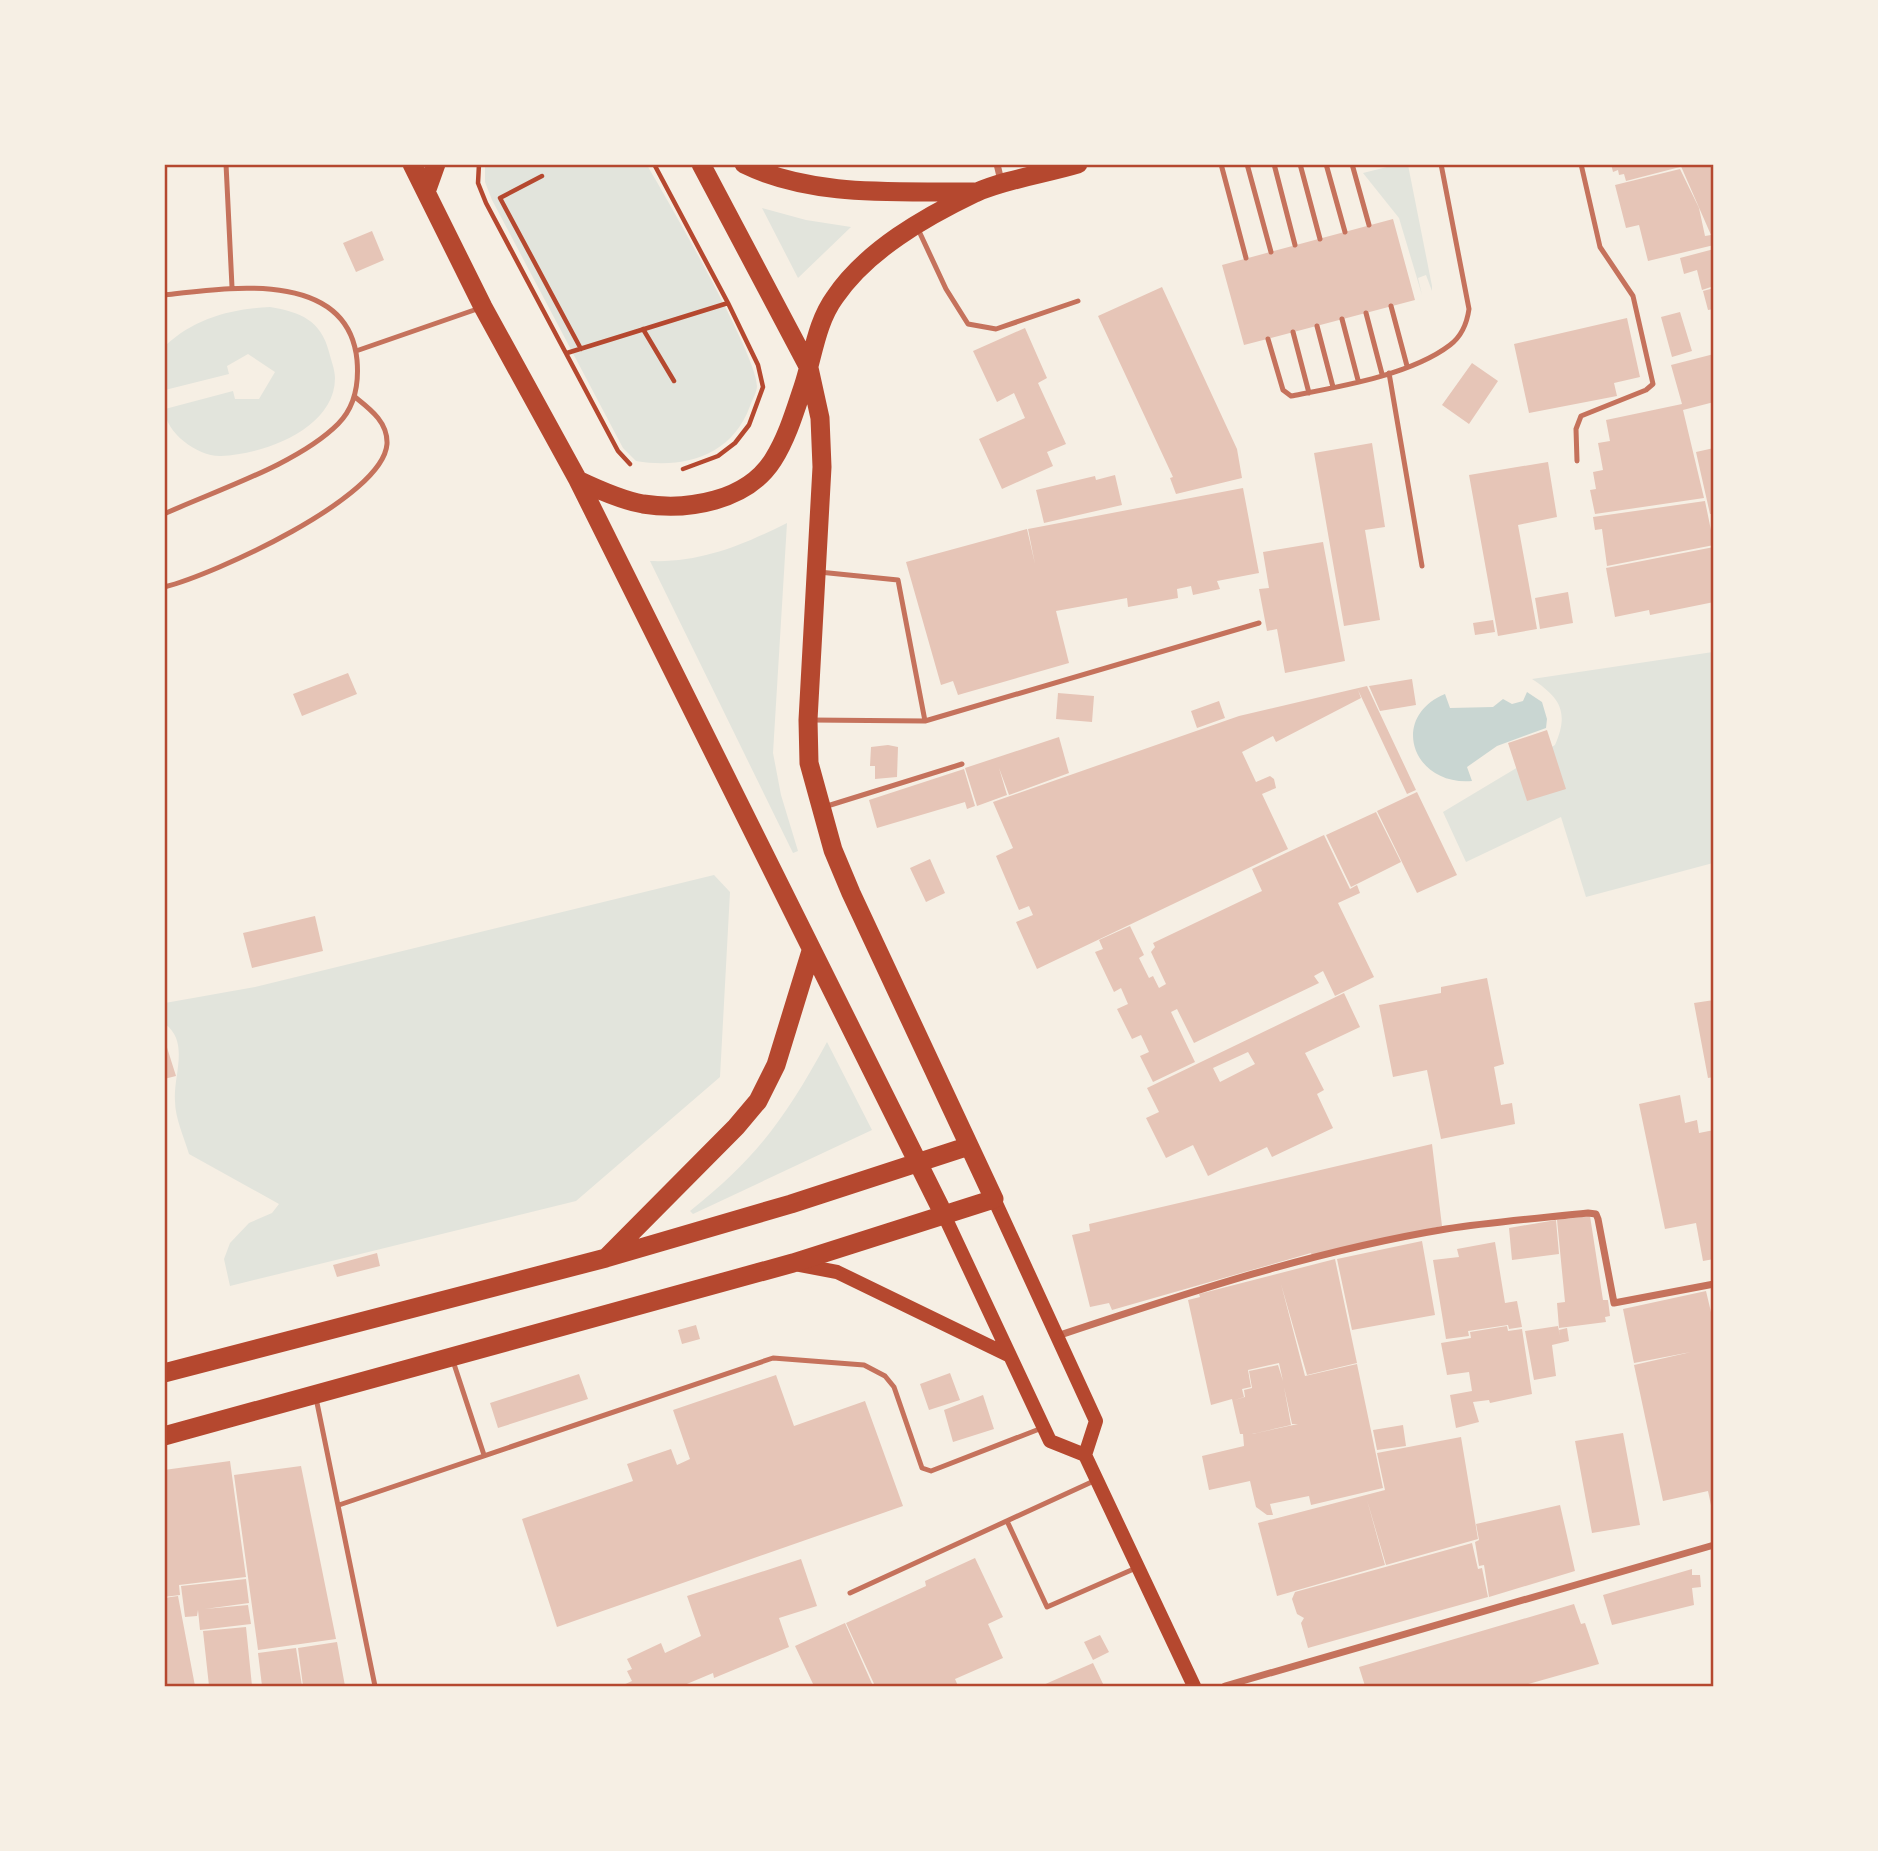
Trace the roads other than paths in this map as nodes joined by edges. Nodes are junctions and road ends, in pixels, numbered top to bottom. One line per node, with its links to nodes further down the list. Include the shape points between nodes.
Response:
1 (226, 164): 26 (lane)
2 (412, 164): 17 (highway)
3 (436, 164): 17 (highway)
4 (701, 164): 38 (highway)
5 (744, 164): 18 (highway, via 821,186)
6 (997, 164): 16 (street)
7 (1078, 164): 16 (highway)
8 (1221, 164): 25 (lane)
9 (1247, 164): 24 (lane)
10 (1273, 164): 23 (lane)
11 (1300, 164): 22 (lane)
12 (1326, 164): 21 (lane)
13 (1352, 164): 19 (lane)
14 (1441, 164): 37 (lane, via 1468,317 1450,345)
15 (1581, 164): 44 (lane, via 1600,247 1633,296 1653,383 1581,416 1576,429)
16 (1002, 185): 18 (highway)
17 (426, 192): 30 (highway)
18 (977, 192): 20 (highway)
19 (1369, 225)
20 (916, 226): 28 (lane, via 968,324 996,329); 38 (highway, via 868,262 835,296 820,327)
21 (1345, 232)
22 (1320, 239)
23 (1295, 245)
24 (1271, 252)
25 (1246, 258)
26 (232, 287): 27 (lane); 36 (lane, via 283,289 311,297 332,310)
27 (164, 295)
28 (1078, 301)
29 (1391, 306): 37 (lane)
30 (483, 307): 36 (lane); 45 (highway)
31 (1366, 313): 39 (lane)
32 (1342, 319): 40 (lane)
33 (1317, 326): 41 (lane)
34 (1293, 332): 42 (lane)
35 (1268, 339): 42 (lane, via 1286,395)
36 (356, 351): 43 (lane)
37 (1407, 366): 39 (lane)
38 (809, 368): 45 (highway, via 781,445 771,463 746,487 710,502 677,506 643,504); 48 (highway, via 820,418 822,467)
39 (1386, 374): 40 (lane); 47 (lane)
40 (1358, 380): 41 (lane)
41 (1333, 387): 42 (lane)
42 (1309, 393)
43 (355, 397): 46 (lane, via 342,421 308,449); 49 (lane, via 381,421 386,436 386,450 370,478 261,548 189,581)
44 (1577, 461)
45 (578, 480): 55 (highway)
46 (164, 514)
47 (1422, 566)
48 (816, 572): 51 (highway); 52 (lane, via 898,580)
49 (164, 587)
50 (1259, 623): 52 (lane)
51 (808, 720): 52 (lane); 54 (highway, via 809,762)
52 (925, 721)
53 (962, 764): 54 (lane)
54 (821, 808): 56 (highway, via 851,893)
55 (811, 951): 57 (highway); 60 (highway, via 776,1065 758,1101)
56 (969, 1146): 57 (highway); 58 (highway)
57 (919, 1162): 59 (highway); 60 (highway)
58 (994, 1199): 59 (highway); 63 (main road)
59 (944, 1215): 61 (highway); 64 (main road)
60 (606, 1258): 66 (highway)
61 (793, 1263): 64 (main road, via 837,1272); 65 (highway)
62 (1713, 1286): 63 (street, via 1614,1303 1598,1219 1588,1213 1446,1229 1333,1254 1201,1289)
63 (1057, 1336): 71 (main road, via 1096,1421)
64 (1008, 1355): 68 (main road)
65 (452, 1357): 67 (highway); 70 (lane)
66 (164, 1373)
67 (316, 1395): 69 (highway); 73 (lane)
68 (1044, 1428): 70 (lane, via 931,1471 922,1468 886,1376 864,1365 783,1356); 71 (main road, via 1050,1441)
69 (164, 1436)
70 (484, 1455): 73 (lane)
71 (1085, 1455): 72 (main road)
72 (1096, 1480): 74 (lane); 76 (main road)
73 (339, 1505): 78 (lane)
74 (1007, 1521): 76 (lane, via 1047,1607); 77 (lane)
75 (1713, 1545): 80 (street)
76 (1137, 1567): 79 (main road)
77 (850, 1593)
78 (375, 1686)
79 (1194, 1686)
80 (1225, 1686)

